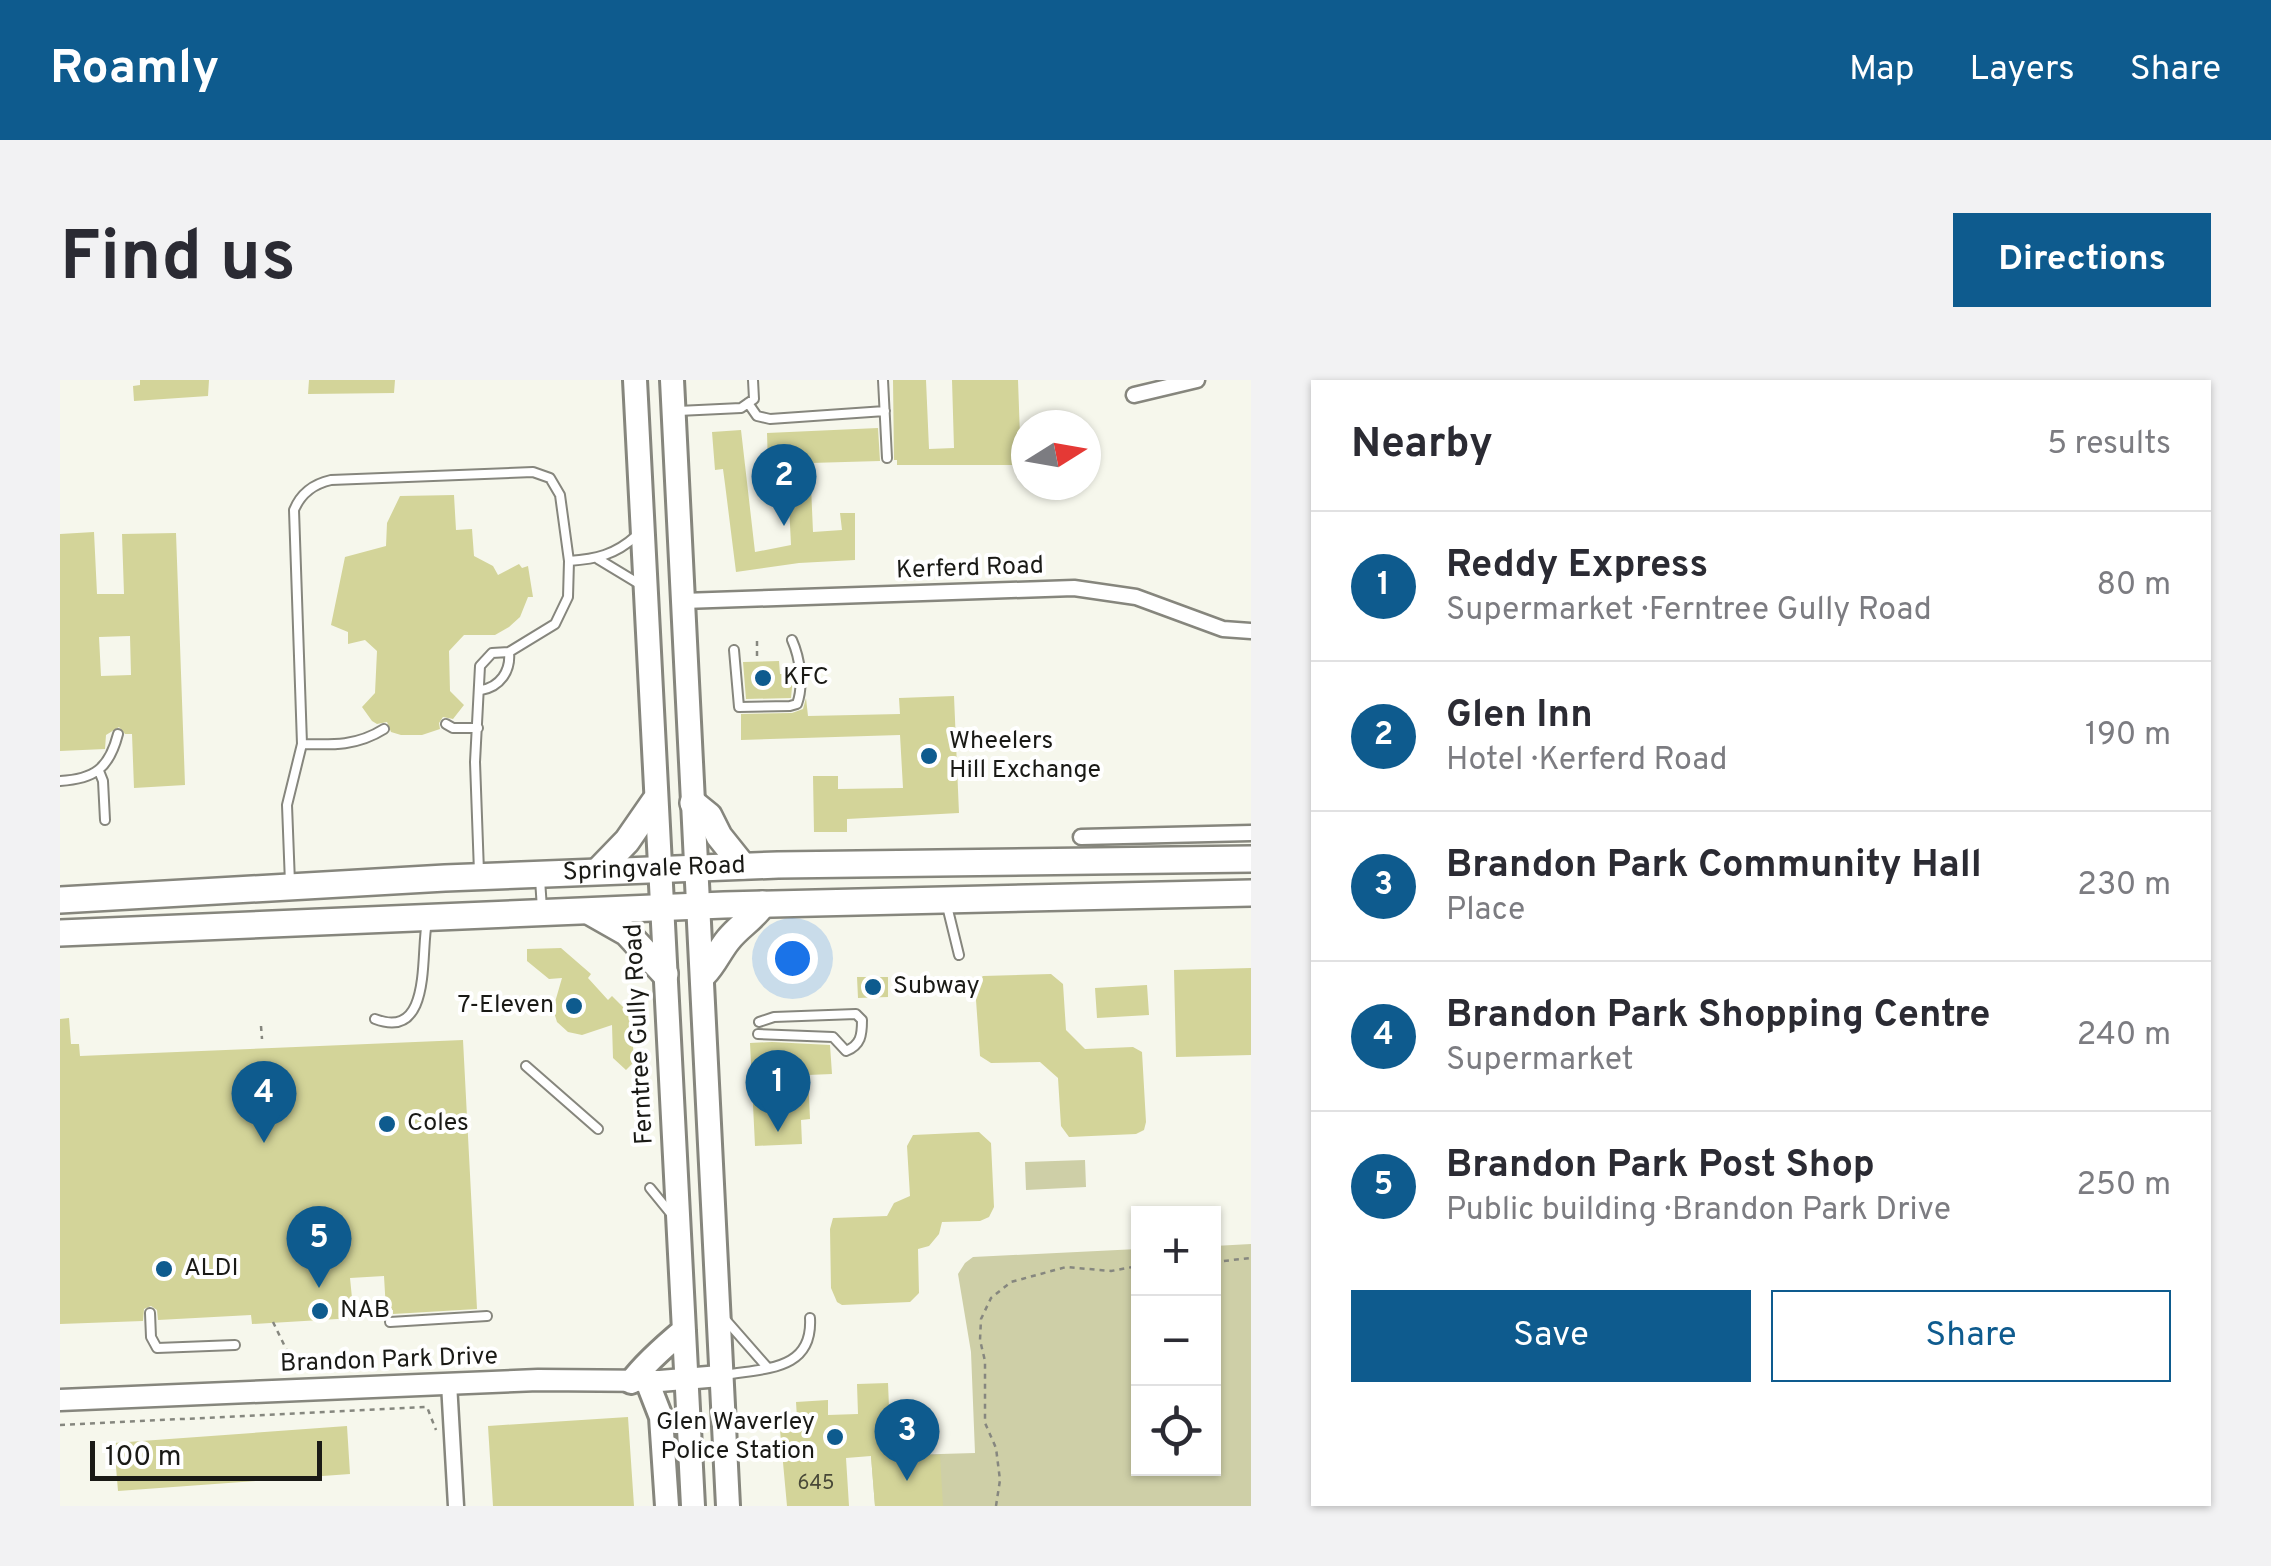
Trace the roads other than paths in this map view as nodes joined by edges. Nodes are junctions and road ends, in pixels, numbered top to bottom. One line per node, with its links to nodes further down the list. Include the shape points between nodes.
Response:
1 (635, 380): 11 (main road, Ferntree Gully Road)
2 (672, 380): 8 (main road)
3 (753, 380): 7 (lane, via 754,399)
4 (884, 380): 9 (lane)
5 (1197, 380): 6 (street)
6 (1134, 394)
7 (748, 403): 8 (lane); 9 (lane, via 757,416 770,419)
8 (674, 411): 15 (main road)
9 (885, 412): 10 (lane)
10 (887, 458)
11 (642, 530): 13 (lane); 14 (main road, Ferntree Gully Road)
12 (569, 560): 13 (lane); 19 (lane, via 568,597 555,624); 27 (lane, via 560,495 550,478 533,472 332,480 310,488 294,510)
13 (598, 560): 14 (lane)
14 (644, 587): 20 (main road, Ferntree Gully Road)
15 (683, 601): 16 (street, Kerferd Road, via 1074,588 1136,596 1224,629); 21 (main road)
16 (1251, 631)
17 (792, 640): 18 (lane, via 800,698 790,706 739,707)
18 (734, 650)
19 (508, 652): 22 (lane, via 503,678); 22 (lane, via 492,653 480,666)
20 (648, 670): 21 (main road); 30 (main road, Ferntree Gully Road)
21 (686, 670): 31 (main road)
22 (481, 690): 24 (lane)
23 (446, 724): 24 (lane)
24 (478, 728): 41 (lane)
25 (384, 729): 27 (lane, via 360,742)
26 (118, 734): 28 (lane)
27 (302, 744): 42 (lane, via 287,805)
28 (98, 771): 29 (lane); 32 (lane)
29 (60, 781)
30 (654, 802): 38 (main road, Ferntree Gully Road); 39 (highway)
31 (693, 803): 36 (highway); 37 (main road)
32 (105, 820)
33 (1251, 833): 34 (street, Springvale Road)
34 (1081, 849): 35 (highway, Springvale Road); 36 (highway, Springvale Road)
35 (1251, 859)
36 (743, 866): 37 (highway, Springvale Road)
37 (696, 868): 38 (highway, Springvale Road); 48 (main road)
38 (658, 869): 39 (highway, Springvale Road); 49 (main road, Ferntree Gully Road)
39 (598, 871): 40 (highway, Springvale Road)
40 (540, 874): 41 (highway, Springvale Road); 51 (lane)
41 (479, 877): 42 (highway, Springvale Road)
42 (290, 888): 43 (highway, Springvale Road)
43 (230, 892): 45 (highway, Springvale Road); 53 (highway)
44 (1251, 894): 46 (highway, Springvale Road)
45 (60, 900)
46 (946, 900): 47 (highway, Springvale Road); 55 (lane)
47 (763, 904): 48 (highway, Springvale Road); 57 (highway)
48 (699, 906): 49 (highway, Springvale Road); 57 (main road)
49 (661, 908): 50 (highway, Springvale Road); 56 (main road, Ferntree Gully Road)
50 (588, 911): 51 (highway, Springvale Road); 56 (highway, via 628,933)
51 (542, 913): 52 (highway, Springvale Road)
52 (428, 918): 53 (highway, Springvale Road); 58 (lane, via 418,1003 398,1020)
53 (234, 925): 54 (highway, Springvale Road)
54 (60, 933)
55 (959, 955)
56 (665, 974): 64 (main road, Ferntree Gully Road)
57 (704, 974): 65 (main road)
58 (375, 1019)
59 (759, 1022): 60 (lane, via 856,1014 862,1036 846,1051 833,1037)
60 (758, 1034)
61 (526, 1066): 62 (lane)
62 (598, 1129)
63 (650, 1188): 64 (lane)
64 (678, 1222): 70 (main road, Ferntree Gully Road)
65 (717, 1311): 72 (lane); 73 (main road)
66 (150, 1313): 71 (lane, via 157,1348)
67 (487, 1316): 69 (lane)
68 (810, 1318): 72 (lane, via 800,1356)
69 (390, 1322)
70 (684, 1330): 74 (main road, Ferntree Gully Road); 75 (main road, via 646,1363)
71 (235, 1345)
72 (766, 1367): 73 (lane)
73 (720, 1376): 74 (street, Brandon Park Drive); 81 (main road)
74 (686, 1380): 75 (street, Brandon Park Drive); 80 (main road, Ferntree Gully Road)
75 (639, 1381): 76 (street, Brandon Park Drive); 79 (main road, via 661,1418)
76 (449, 1384): 77 (street, Brandon Park Drive); 78 (street)
77 (60, 1400)
78 (456, 1506)
79 (667, 1506)
80 (693, 1506)
81 (728, 1506)

